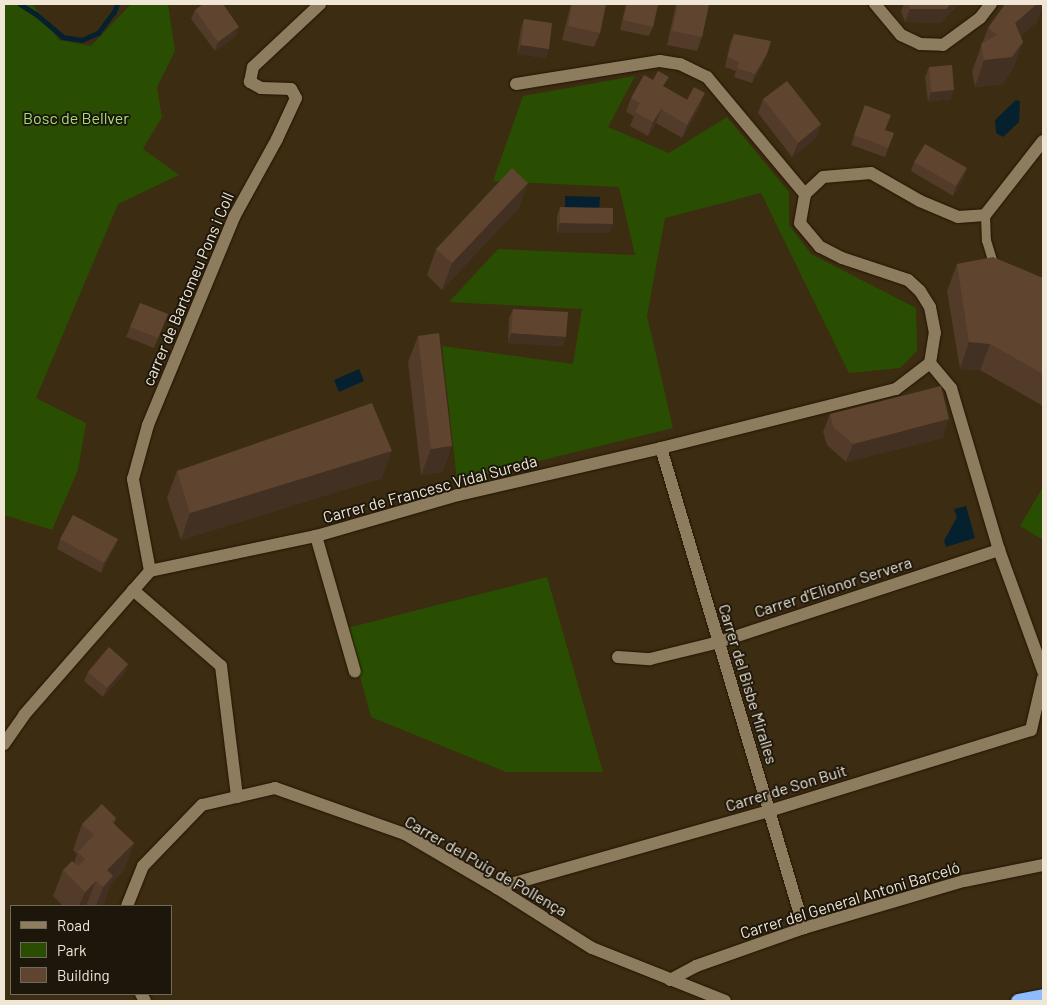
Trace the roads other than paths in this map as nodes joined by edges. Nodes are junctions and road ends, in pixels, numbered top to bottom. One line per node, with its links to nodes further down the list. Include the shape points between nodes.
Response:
1 (320, 4): 13 (street, carrer de Bartomeu Pons i Coll, via 252,67 250,82 261,88 291,89 296,98 234,216 148,425 132,479)
2 (875, 4): 3 (street, via 901,35 920,44 943,45 980,18)
3 (991, 4)
4 (516, 84): 6 (street, via 660,61 680,64 707,77)
5 (1043, 141): 7 (street)
6 (805, 194): 7 (street, via 823,177 871,173 920,201 958,217); 9 (street, via 800,223 820,247 842,258 908,280 920,291 930,307 935,333)
7 (985, 215): 8 (lane, via 986,240 996,272)
8 (1002, 276)
9 (930, 362): 10 (street, Carrer de Francesc Vidal Sureda, via 896,389); 12 (street, via 950,388)
10 (662, 448): 11 (street, Carrer de Francesc Vidal Sureda, via 458,495); 15 (street, Carrer del Bisbe Miralles)
11 (316, 536): 13 (street, Carrer de Francesc Vidal Sureda); 18 (street)
12 (999, 550): 15 (street, Carrer d'Elionor Servera); 17 (street)
13 (150, 571): 14 (street)
14 (133, 590): 20 (street, via 24,714); 21 (street, via 221,666)
15 (719, 642): 16 (street, Carrer d'Elionor Servera, via 650,659); 22 (street, Carrer del Bisbe Miralles)
16 (618, 657)
17 (1043, 671)
18 (355, 672)
19 (1043, 678): 22 (street, Carrer de Son Buit, via 1031,730)
20 (4, 744)
21 (237, 797): 24 (street, Carrer del Puig de Pollença, via 275,788 405,834); 25 (street, Carrer del Puig de Pollença, via 202,805 143,866)
22 (769, 811): 24 (street, Carrer de Son Buit); 26 (street, Carrer del Bisbe Miralles)
23 (1043, 865): 26 (street, Carrer del General Antoni Barceló, via 964,881)
24 (497, 888): 27 (street, Carrer del Puig de Pollença, via 592,948)
25 (127, 905)
26 (804, 928): 27 (street, Carrer del General Antoni Barceló, via 696,966)
27 (670, 980): 29 (street, Carrer del Puig de Pollença)
28 (1043, 996): 30 (highway)
29 (725, 1001)
30 (1018, 1001)

